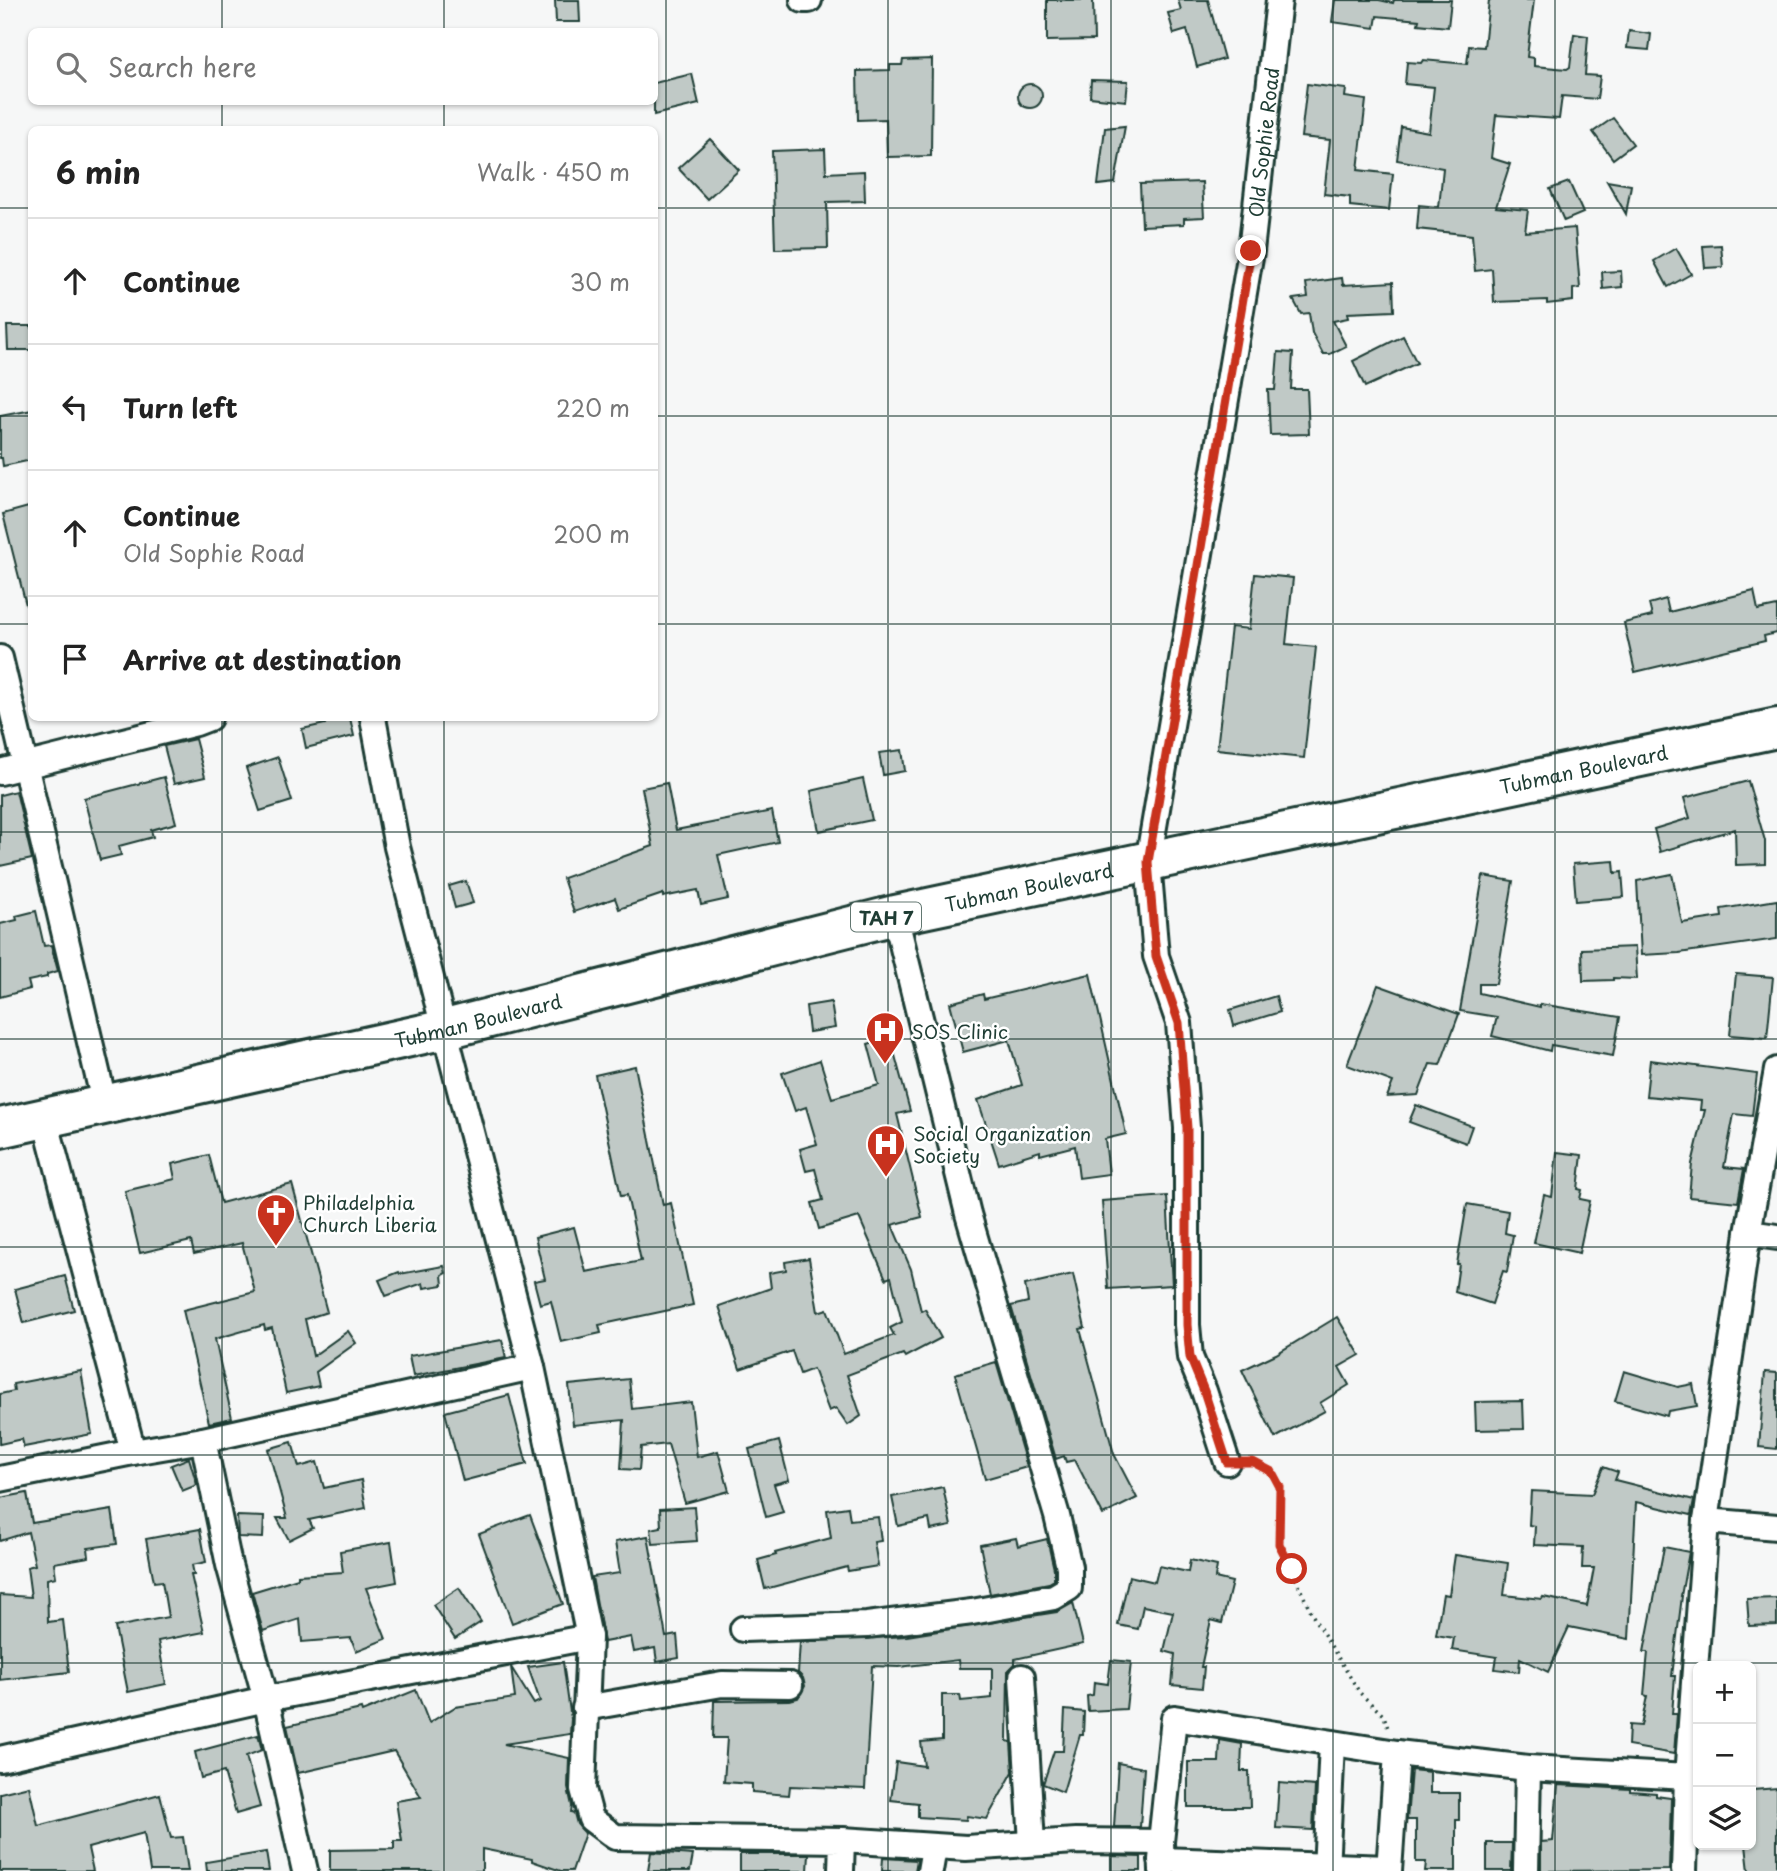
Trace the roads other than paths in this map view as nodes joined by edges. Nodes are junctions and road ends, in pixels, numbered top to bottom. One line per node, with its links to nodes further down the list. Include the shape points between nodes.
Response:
1 (803, 0): 2 (street)
2 (809, 0)
3 (1279, 0): 10 (street, Old Sophie Road, via 1251,251)
4 (0, 658): 8 (street)
5 (201, 721): 8 (street)
6 (374, 721): 12 (street, via 397,847)
7 (1776, 736): 10 (highway, Tubman Boulevard / TAH 7)
8 (27, 766): 9 (street); 14 (street)
9 (0, 772)
10 (1148, 862): 11 (highway, Tubman Boulevard / TAH 7); 22 (street, Old Sophie Road, via 1156,956 1179,1023 1187,1128 1190,1357)
11 (895, 915): 12 (highway, Tubman Boulevard / TAH 7); 26 (street, via 968,1214 1057,1516 1069,1588 1054,1597 972,1612 867,1625)
12 (446, 1029): 14 (highway, Tubman Boulevard / TAH 7); 19 (street)
13 (1777, 1070): 17 (street)
14 (106, 1106): 15 (highway, Tubman Boulevard / TAH 7)
15 (45, 1119): 16 (highway, Tubman Boulevard / TAH 7); 21 (street)
16 (0, 1128)
17 (1748, 1233): 18 (street); 24 (street)
18 (1777, 1237)
19 (532, 1367): 20 (street); 27 (street)
20 (203, 1440): 21 (street); 30 (street, via 229,1565)
21 (132, 1452): 23 (street)
22 (1227, 1462)
23 (0, 1479)
24 (1706, 1521): 25 (street); 36 (street)
25 (1777, 1527)
26 (743, 1629)
27 (589, 1637): 30 (street); 31 (street)
28 (1022, 1677): 38 (street)
29 (790, 1685): 31 (street, via 722,1684)
30 (266, 1699): 34 (street); 43 (street)
31 (585, 1708): 37 (street, via 583,1789 591,1819 615,1837)
32 (1332, 1743): 33 (street); 39 (street, via 1174,1718); 41 (street)
33 (1397, 1753): 35 (street); 42 (street)
34 (0, 1759)
35 (1528, 1768): 36 (street); 45 (street)
36 (1688, 1777): 46 (street)
37 (842, 1840): 40 (street, via 913,1844); 44 (street)
38 (1032, 1843): 39 (street, via 1076,1841); 40 (street, via 966,1848)
39 (1161, 1858): 41 (street)
40 (932, 1859)
41 (1326, 1868): 42 (street)
42 (1389, 1870)
43 (305, 1871)
44 (841, 1871)
45 (1526, 1871)
46 (1684, 1871)

